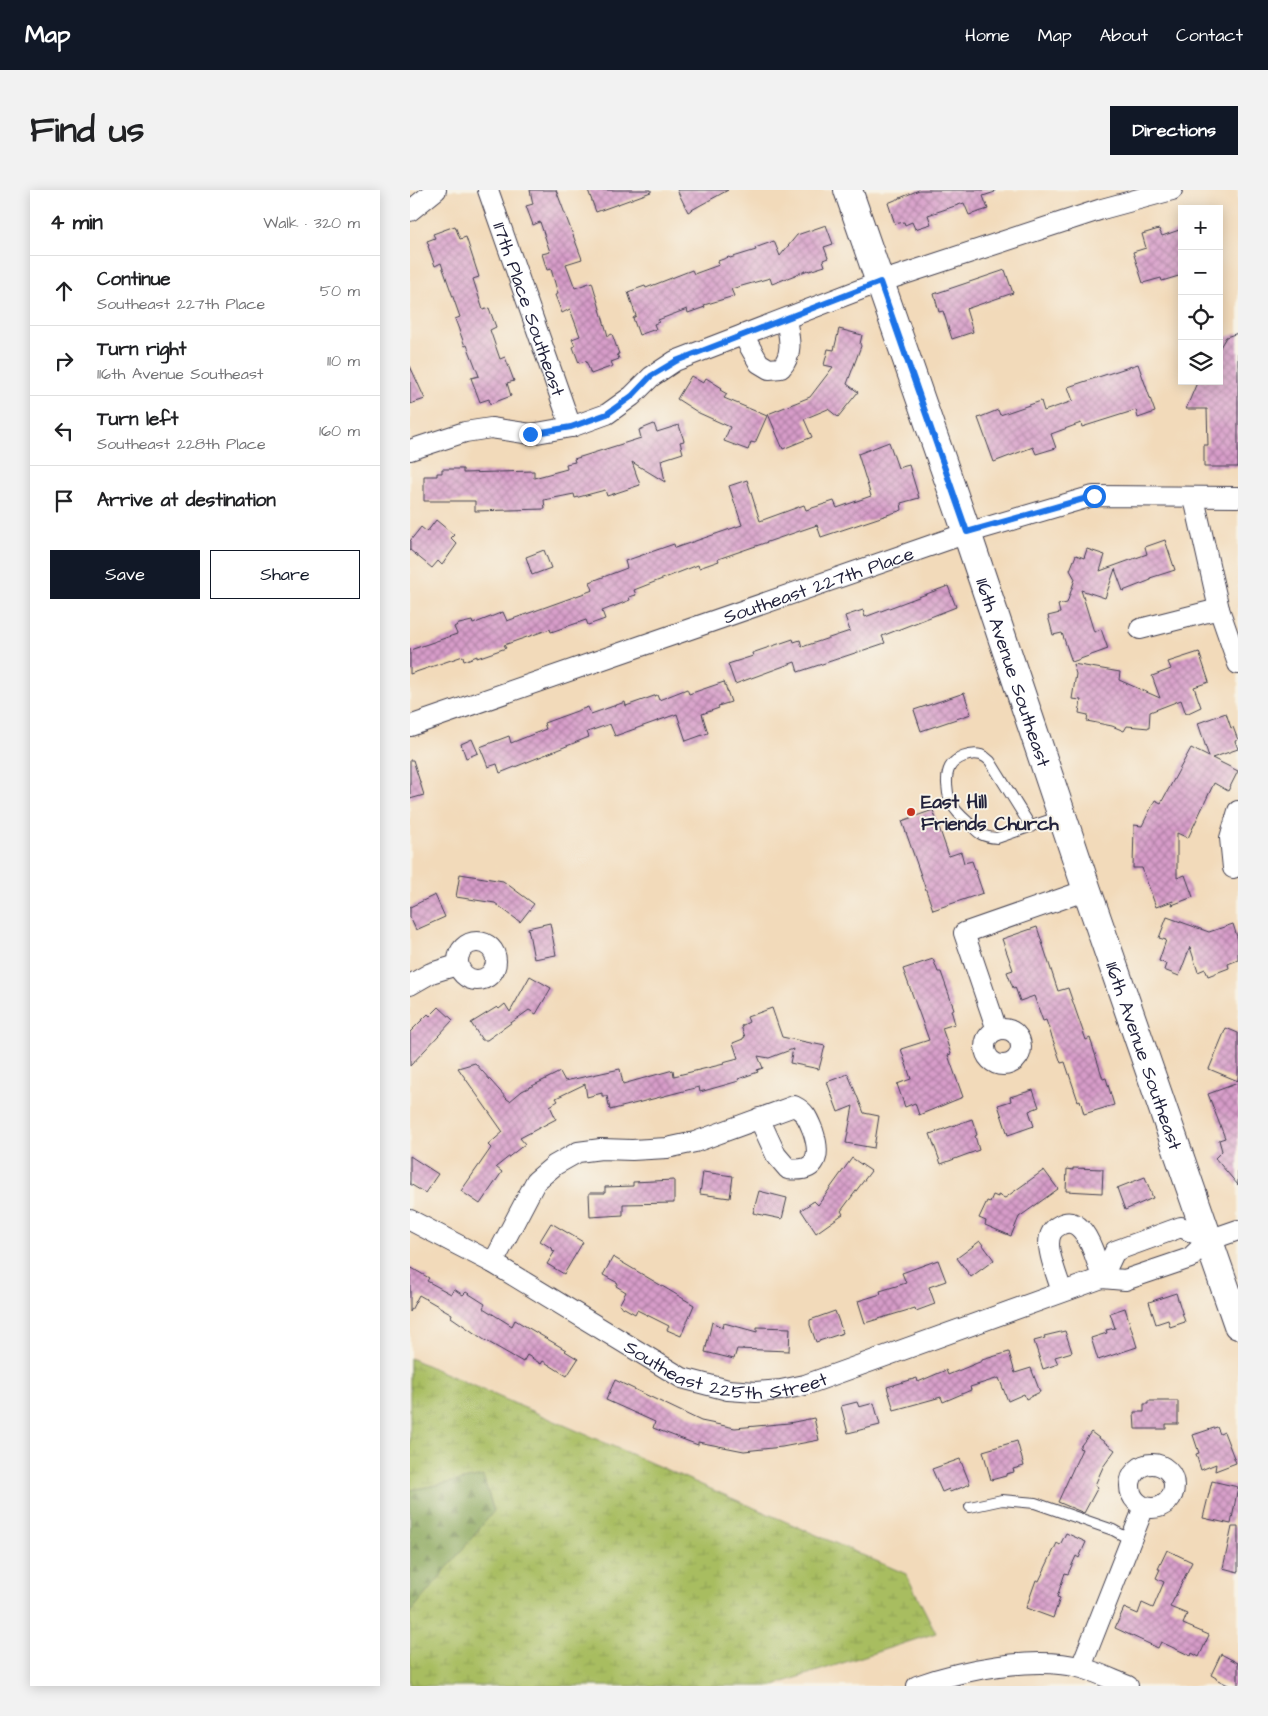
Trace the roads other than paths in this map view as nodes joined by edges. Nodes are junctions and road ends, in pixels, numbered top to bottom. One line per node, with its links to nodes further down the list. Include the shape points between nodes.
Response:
1 (436, 190): 5 (street)
2 (488, 190): 9 (street, 117th Place Southeast)
3 (848, 190): 6 (main road, 116th Avenue Southeast)
4 (1172, 190): 6 (street, via 1102,209)
5 (410, 211)
6 (880, 282): 7 (street); 13 (main road, 116th Avenue Southeast)
7 (786, 319): 8 (street); 8 (street, via 790,346 788,360 781,368 769,369 759,363)
8 (743, 335): 9 (street, via 676,361 651,376 632,396 607,414)
9 (571, 427): 10 (street, via 530,434 491,428 465,432)
10 (410, 450)
11 (1238, 497): 12 (street, Southeast 227th Place)
12 (1194, 498): 13 (street, Southeast 227th Place, via 1094,496); 14 (street)
13 (967, 532): 17 (street, Southeast 227th Place); 19 (main road, 116th Avenue Southeast)
14 (1219, 609): 15 (street); 16 (street)
15 (1140, 629)
16 (1238, 664)
17 (410, 726)
18 (1238, 811): 21 (street, via 1230,838)
19 (1062, 816): 20 (lane); 22 (main road, 116th Avenue Southeast)
20 (1031, 826): 20 (lane, via 997,838 986,838 980,834 955,810 950,800 947,787 950,766 963,756 982,755 990,761)
21 (1233, 868)
22 (1087, 890): 25 (street, via 964,933); 29 (main road, 116th Avenue Southeast)
23 (457, 965): 24 (street, via 430,973)
24 (410, 985)
25 (997, 1030)
26 (759, 1118): 30 (street, via 695,1142 667,1148 578,1152 536,1181)
27 (410, 1220): 30 (street, Southeast 225th Street)
28 (1238, 1230): 29 (street, Southeast 225th Street)
29 (1208, 1240): 31 (street, Southeast 225th Street, via 1190,1258 1125,1280); 31 (street, via 1180,1227 1115,1251); 33 (main road, 116th Avenue Southeast)
30 (493, 1264): 32 (street, Southeast 225th Street, via 682,1378 728,1390 756,1392 804,1385)
31 (1102, 1278): 32 (street, Southeast 225th Street); 32 (street, via 1091,1243 1084,1232 1071,1223 1065,1223 1052,1231 1049,1245)
32 (1062, 1292)
33 (1238, 1325)
34 (970, 1507): 36 (lane, via 1002,1500 1035,1503 1113,1530)
35 (1144, 1507): 36 (street)
36 (1131, 1540): 37 (street)
37 (1081, 1668): 38 (street, via 1013,1664 936,1679); 39 (street)
38 (917, 1686)
39 (1128, 1686)

